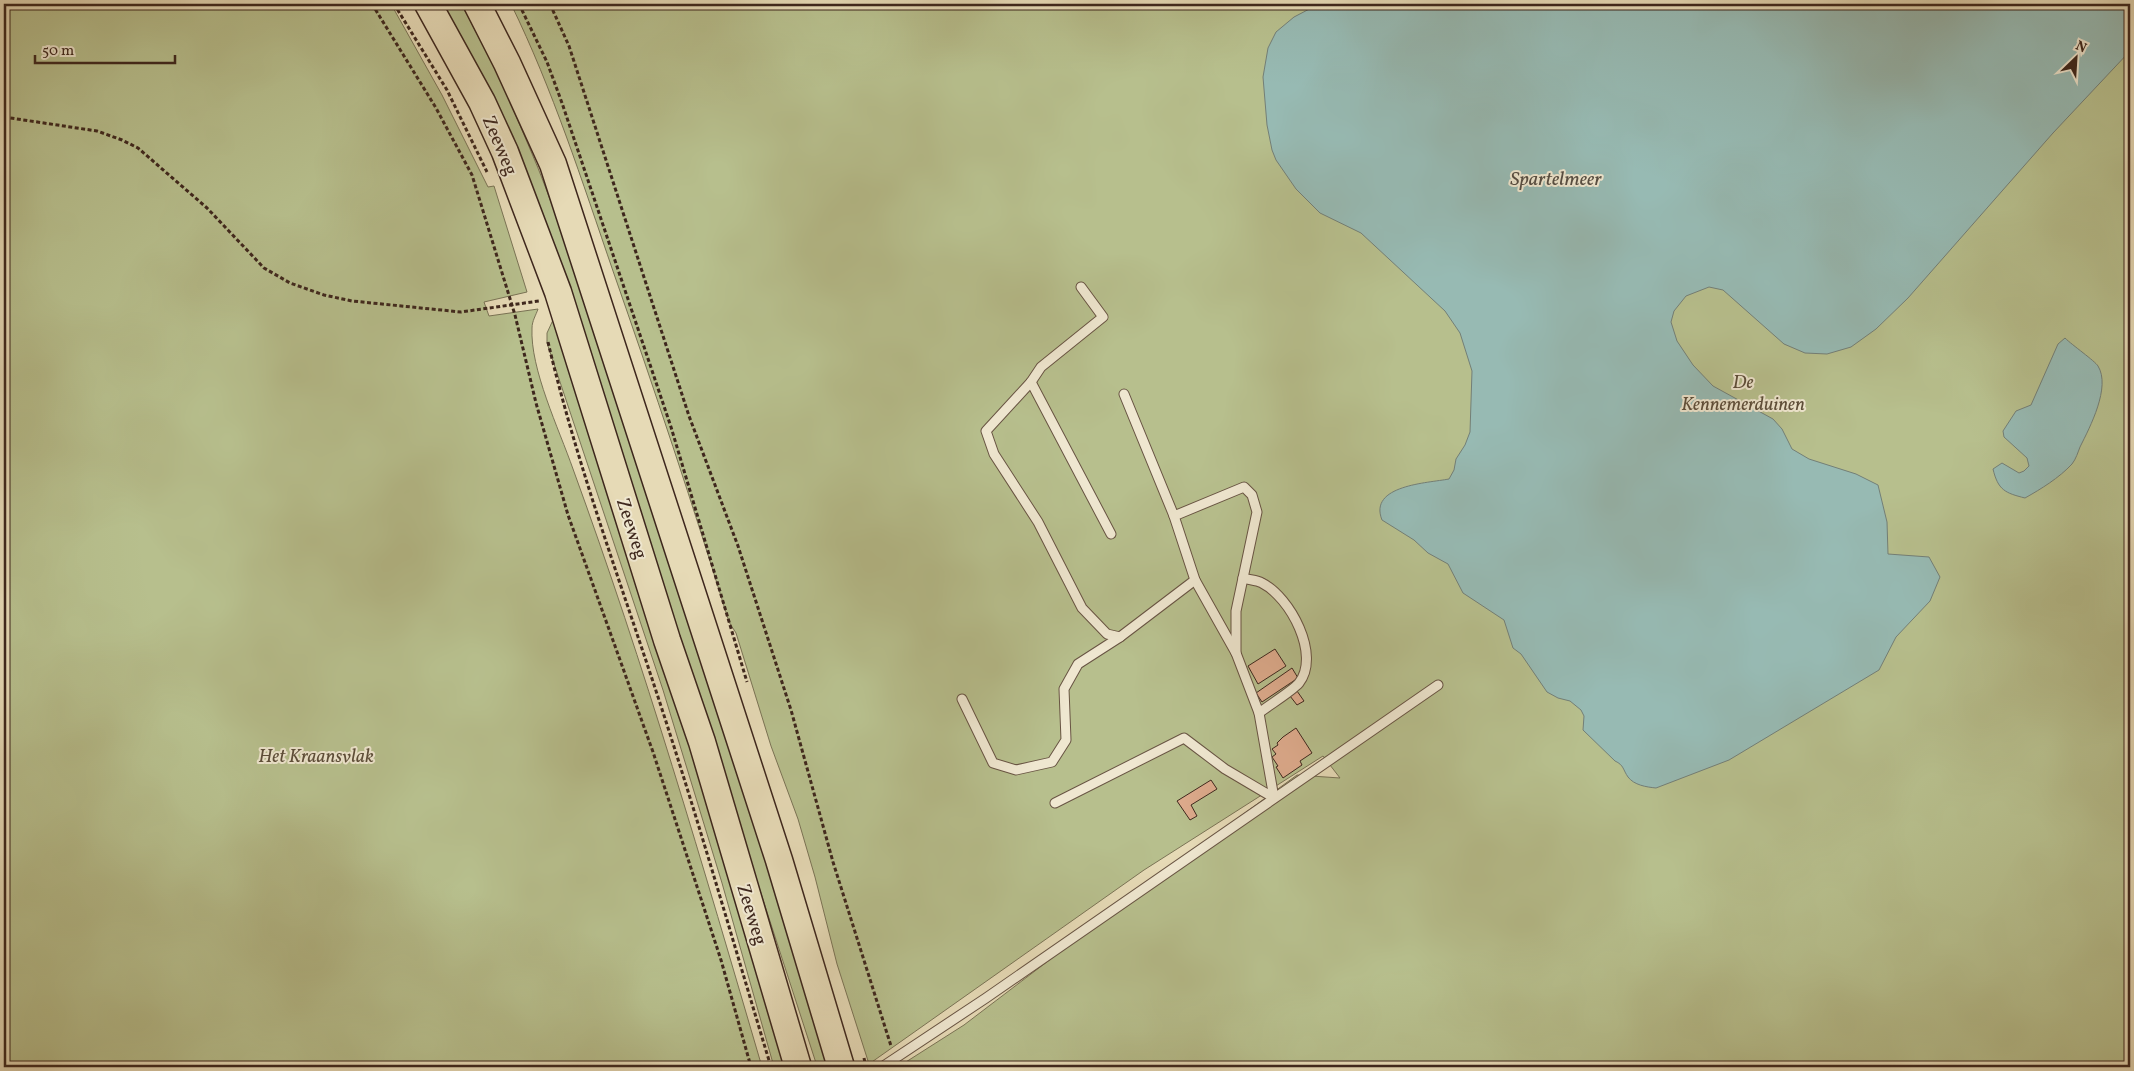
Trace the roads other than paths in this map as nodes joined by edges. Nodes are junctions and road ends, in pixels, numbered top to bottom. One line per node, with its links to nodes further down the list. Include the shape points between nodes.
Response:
1 (428, 4): 17 (main road, Zeeweg, via 482,102 505,152 543,299 702,742)
2 (477, 4): 18 (main road, Zeeweg, via 553,164 776,851)
3 (1081, 287): 4 (lane, via 1103,317 1041,367)
4 (1031, 382): 7 (lane); 10 (lane, via 986,431 991,446 1038,522 1082,608 1107,634)
5 (1124, 394): 6 (lane)
6 (1174, 516): 8 (lane, via 1244,487 1252,495 1257,512); 9 (lane)
7 (1111, 534)
8 (1243, 578): 11 (lane, via 1236,611); 14 (lane, via 1261,582 1286,605 1302,632 1308,657 1299,683)
9 (1195, 580): 10 (lane); 11 (lane)
10 (1120, 637): 13 (lane, via 1078,664 1073,672 1064,689 1066,740 1052,762 1016,770 993,763)
11 (1236, 653): 14 (lane)
12 (1438, 685): 15 (lane)
13 (962, 699)
14 (1258, 713): 15 (lane)
15 (1274, 798): 16 (lane, via 1225,769 1184,738); 19 (lane)
16 (1056, 803)
17 (798, 1067)
18 (841, 1067)
19 (882, 1067)

